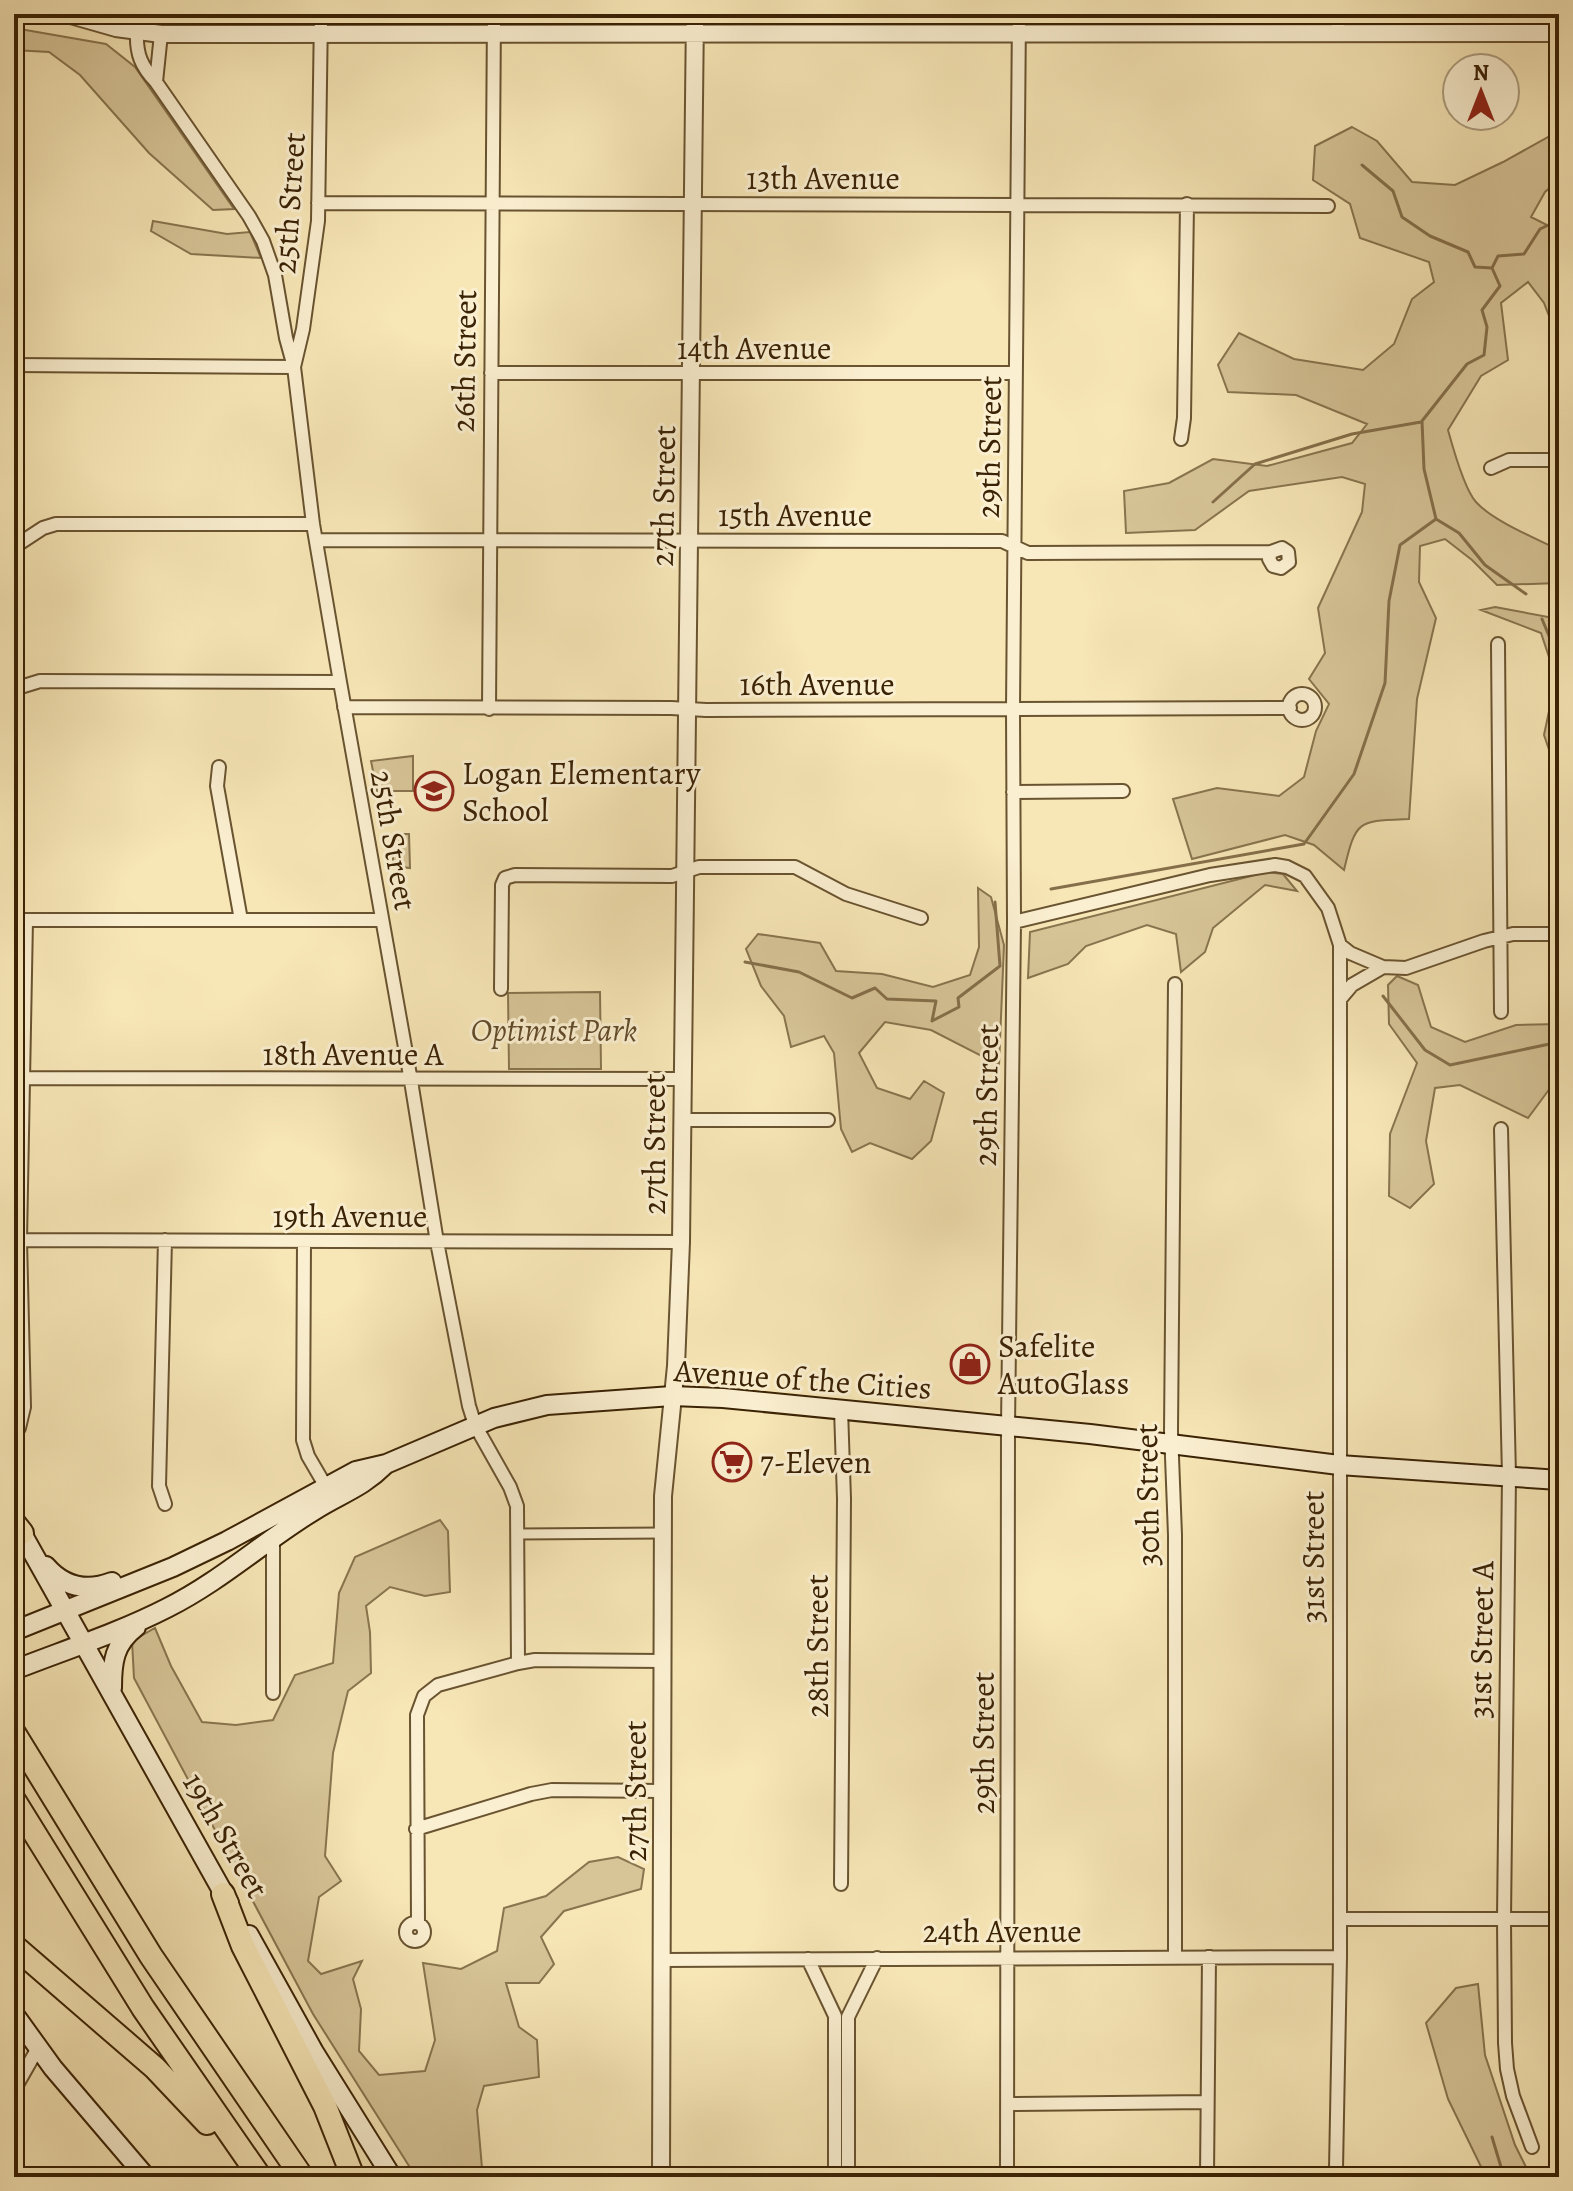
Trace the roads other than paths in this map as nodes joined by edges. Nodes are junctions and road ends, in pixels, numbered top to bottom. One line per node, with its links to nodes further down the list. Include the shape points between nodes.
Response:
1 (67, 14): 7 (street)
2 (321, 14): 14 (street, 25th Street)
3 (494, 14): 11 (street, 26th Street)
4 (695, 14): 13 (street, 27th Street)
5 (1019, 14): 12 (street, 29th Street)
6 (1338, 14): 8 (street)
7 (137, 32): 10 (street); 15 (street, via 139,59)
8 (1338, 33): 9 (street); 12 (street)
9 (1559, 33)
10 (161, 34): 14 (street); 15 (street)
11 (494, 34): 13 (street); 14 (street); 17 (street, 26th Street)
12 (1019, 34): 13 (street); 18 (street, 29th Street)
13 (695, 35): 20 (street, 27th Street)
14 (321, 36): 16 (street, 25th Street)
15 (156, 82): 23 (street, via 263,241)
16 (318, 203): 17 (street, 13th Avenue); 23 (street, 25th Street)
17 (491, 203): 20 (street, 13th Avenue); 24 (street, 26th Street)
18 (1019, 204): 19 (street, 13th Avenue); 20 (street, 13th Avenue); 25 (street, 29th Street)
19 (1187, 204): 21 (street, 13th Avenue); 27 (street)
20 (694, 205): 26 (street, 27th Street)
21 (1328, 206)
22 (14, 365): 23 (street)
23 (294, 367): 30 (street, 25th Street)
24 (491, 373): 26 (street, 14th Avenue); 32 (street, 26th Street)
25 (1016, 373): 26 (street, 14th Avenue); 34 (street, 29th Street)
26 (692, 374): 33 (street, 27th Street)
27 (1181, 439)
28 (1559, 460): 29 (street, via 1509,460)
29 (1491, 468)
30 (313, 524): 31 (street, 25th Street); 35 (street, via 56,524)
31 (316, 540): 32 (street, 15th Avenue); 38 (street, 25th Street)
32 (489, 540): 33 (street, 15th Avenue); 42 (street, 26th Street)
33 (690, 542): 34 (street, 15th Avenue, via 1002,541); 43 (street, 27th Street)
34 (1014, 546): 36 (street, 15th Avenue, via 1028,553); 44 (street, 29th Street)
35 (14, 547)
36 (1271, 552)
37 (1498, 644): 55 (street)
38 (340, 682): 39 (street, via 40,681); 40 (street, 25th Street)
39 (14, 689)
40 (344, 707): 42 (street, 16th Avenue); 52 (street, 25th Street)
41 (1290, 708): 44 (street, 16th Avenue)
42 (489, 709): 43 (street, 16th Avenue)
43 (688, 709): 44 (street, 16th Avenue); 48 (street, 27th Street)
44 (1013, 709): 47 (street, 29th Street)
45 (219, 767): 51 (street, via 217,786)
46 (1123, 791): 47 (street)
47 (1013, 792): 53 (street, 29th Street)
48 (685, 872): 49 (street, via 699,867 795,867 846,894); 59 (street, via 505,878); 63 (street, 27th Street)
49 (921, 918)
50 (20, 920): 51 (street); 62 (street)
51 (241, 920): 52 (street)
52 (382, 920): 64 (street, 25th Street)
53 (1014, 922): 56 (street, 31st Street, via 1210,875 1275,865 1305,876 1319,892); 76 (street, 29th Street)
54 (1559, 934): 55 (street)
55 (1500, 937): 57 (street, via 1406,968); 61 (street)
56 (1340, 945): 57 (street); 60 (street, 31st Street)
57 (1383, 967): 60 (street)
58 (1175, 984): 78 (street, 30th Street)
59 (501, 989)
60 (1341, 998): 79 (street, 31st Street)
61 (1501, 1012)
62 (24, 1078): 64 (street, 18th Avenue A); 68 (street)
63 (682, 1079): 64 (street, 18th Avenue A); 65 (street, 27th Street)
64 (411, 1081): 71 (street, 25th Street)
65 (683, 1120): 66 (street); 72 (street, 27th Street)
66 (828, 1120)
67 (1501, 1129): 80 (street, 31st Street A)
68 (20, 1240): 69 (street, 19th Avenue); 77 (street, via 24,1407)
69 (165, 1240): 70 (street, 19th Avenue); 83 (street, via 159,1486)
70 (304, 1242): 71 (street, 19th Avenue); 82 (street, via 303,1440)
71 (437, 1242): 72 (street, 19th Avenue); 75 (street, 25th Street)
72 (681, 1242): 73 (street, 27th Street)
73 (672, 1396): 74 (main road, Avenue of the Cities); 75 (main road, Avenue of the Cities, via 547,1405); 86 (street, 27th Street)
74 (841, 1409): 76 (main road, Avenue of the Cities); 102 (street, 28th Street)
75 (475, 1425): 82 (main road, Avenue of the Cities, via 386,1464 369,1481); 87 (street, 25th Street, via 515,1497)
76 (1008, 1427): 78 (main road, Avenue of the Cities); 109 (street, 29th Street)
77 (14, 1433)
78 (1171, 1444): 79 (main road, Avenue of the Cities); 110 (street, 30th Street)
79 (1339, 1465): 80 (main road, Avenue of the Cities); 104 (street, 31st Street)
80 (1509, 1476): 81 (main road, Avenue of the Cities); 105 (street, 31st Street A)
81 (1559, 1480)
82 (331, 1493): 84 (main road, Avenue of the Cities); 88 (main road, Avenue of the Cities)
83 (165, 1504)
84 (274, 1516): 85 (main road, via 97,1587 81,1588 56,1578); 88 (street); 89 (main road, Avenue of the Cities, via 173,1567)
85 (20, 1532): 89 (main road, 19th Street)
86 (664, 1533): 87 (street); 93 (street, 27th Street)
87 (519, 1534): 94 (street, 25th Street)
88 (273, 1538): 90 (main road, Avenue of the Cities, via 208,1585); 97 (street)
89 (65, 1611): 91 (main road, Avenue of the Cities); 92 (main road, 19th Street)
90 (152, 1615): 92 (main road, Avenue of the Cities); 96 (main road, via 129,1632 113,1656)
91 (14, 1631)
92 (84, 1643): 95 (main road, Avenue of the Cities); 96 (main road, 19th Street)
93 (663, 1661): 94 (street); 99 (street, 27th Street)
94 (518, 1663): 101 (street, via 438,1685 424,1696 417,1715)
95 (14, 1670)
96 (112, 1691): 103 (main road, 19th Street)
97 (273, 1693)
98 (14, 1733): 126 (highway, via 168,1982)
99 (662, 1791): 101 (street, via 552,1790); 115 (street, 27th Street)
100 (14, 1800): 125 (highway, via 143,2008)
101 (416, 1829): 107 (street)
102 (841, 1884)
103 (223, 1894): 127 (highway, via 243,1946 325,2106); 128 (main road, 19th Street)
104 (1340, 1919): 105 (street); 112 (street, 31st Street)
105 (1504, 1919): 106 (street); 121 (street, 31st Street A, via 1507,2069)
106 (1559, 1919)
107 (418, 1923)
108 (14, 1946): 124 (highway, via 167,2079)
109 (1008, 1957): 110 (street, 24th Avenue); 113 (street, 24th Avenue); 120 (street, 29th Street)
110 (1175, 1957): 111 (street, 24th Avenue)
111 (1209, 1957): 112 (street, 24th Avenue); 119 (street)
112 (1340, 1957): 122 (street, 31st Street)
113 (877, 1958): 114 (street, 24th Avenue); 131 (street, via 848,2017)
114 (808, 1959): 115 (street, 24th Avenue); 130 (street, via 835,2016)
115 (663, 1960): 129 (street, 27th Street)
116 (14, 2014): 117 (main road)
117 (38, 2048): 118 (street); 123 (main road)
118 (14, 2090)
119 (1207, 2102): 120 (street); 133 (street)
120 (1008, 2104): 132 (street, 29th Street)
121 (1532, 2147)
122 (1338, 2173)
123 (146, 2177)
124 (252, 2177)
125 (260, 2177)
126 (302, 2177)
127 (353, 2177)
128 (392, 2177)
129 (661, 2177)
130 (835, 2177)
131 (848, 2177)
132 (1007, 2177)
133 (1207, 2177)

